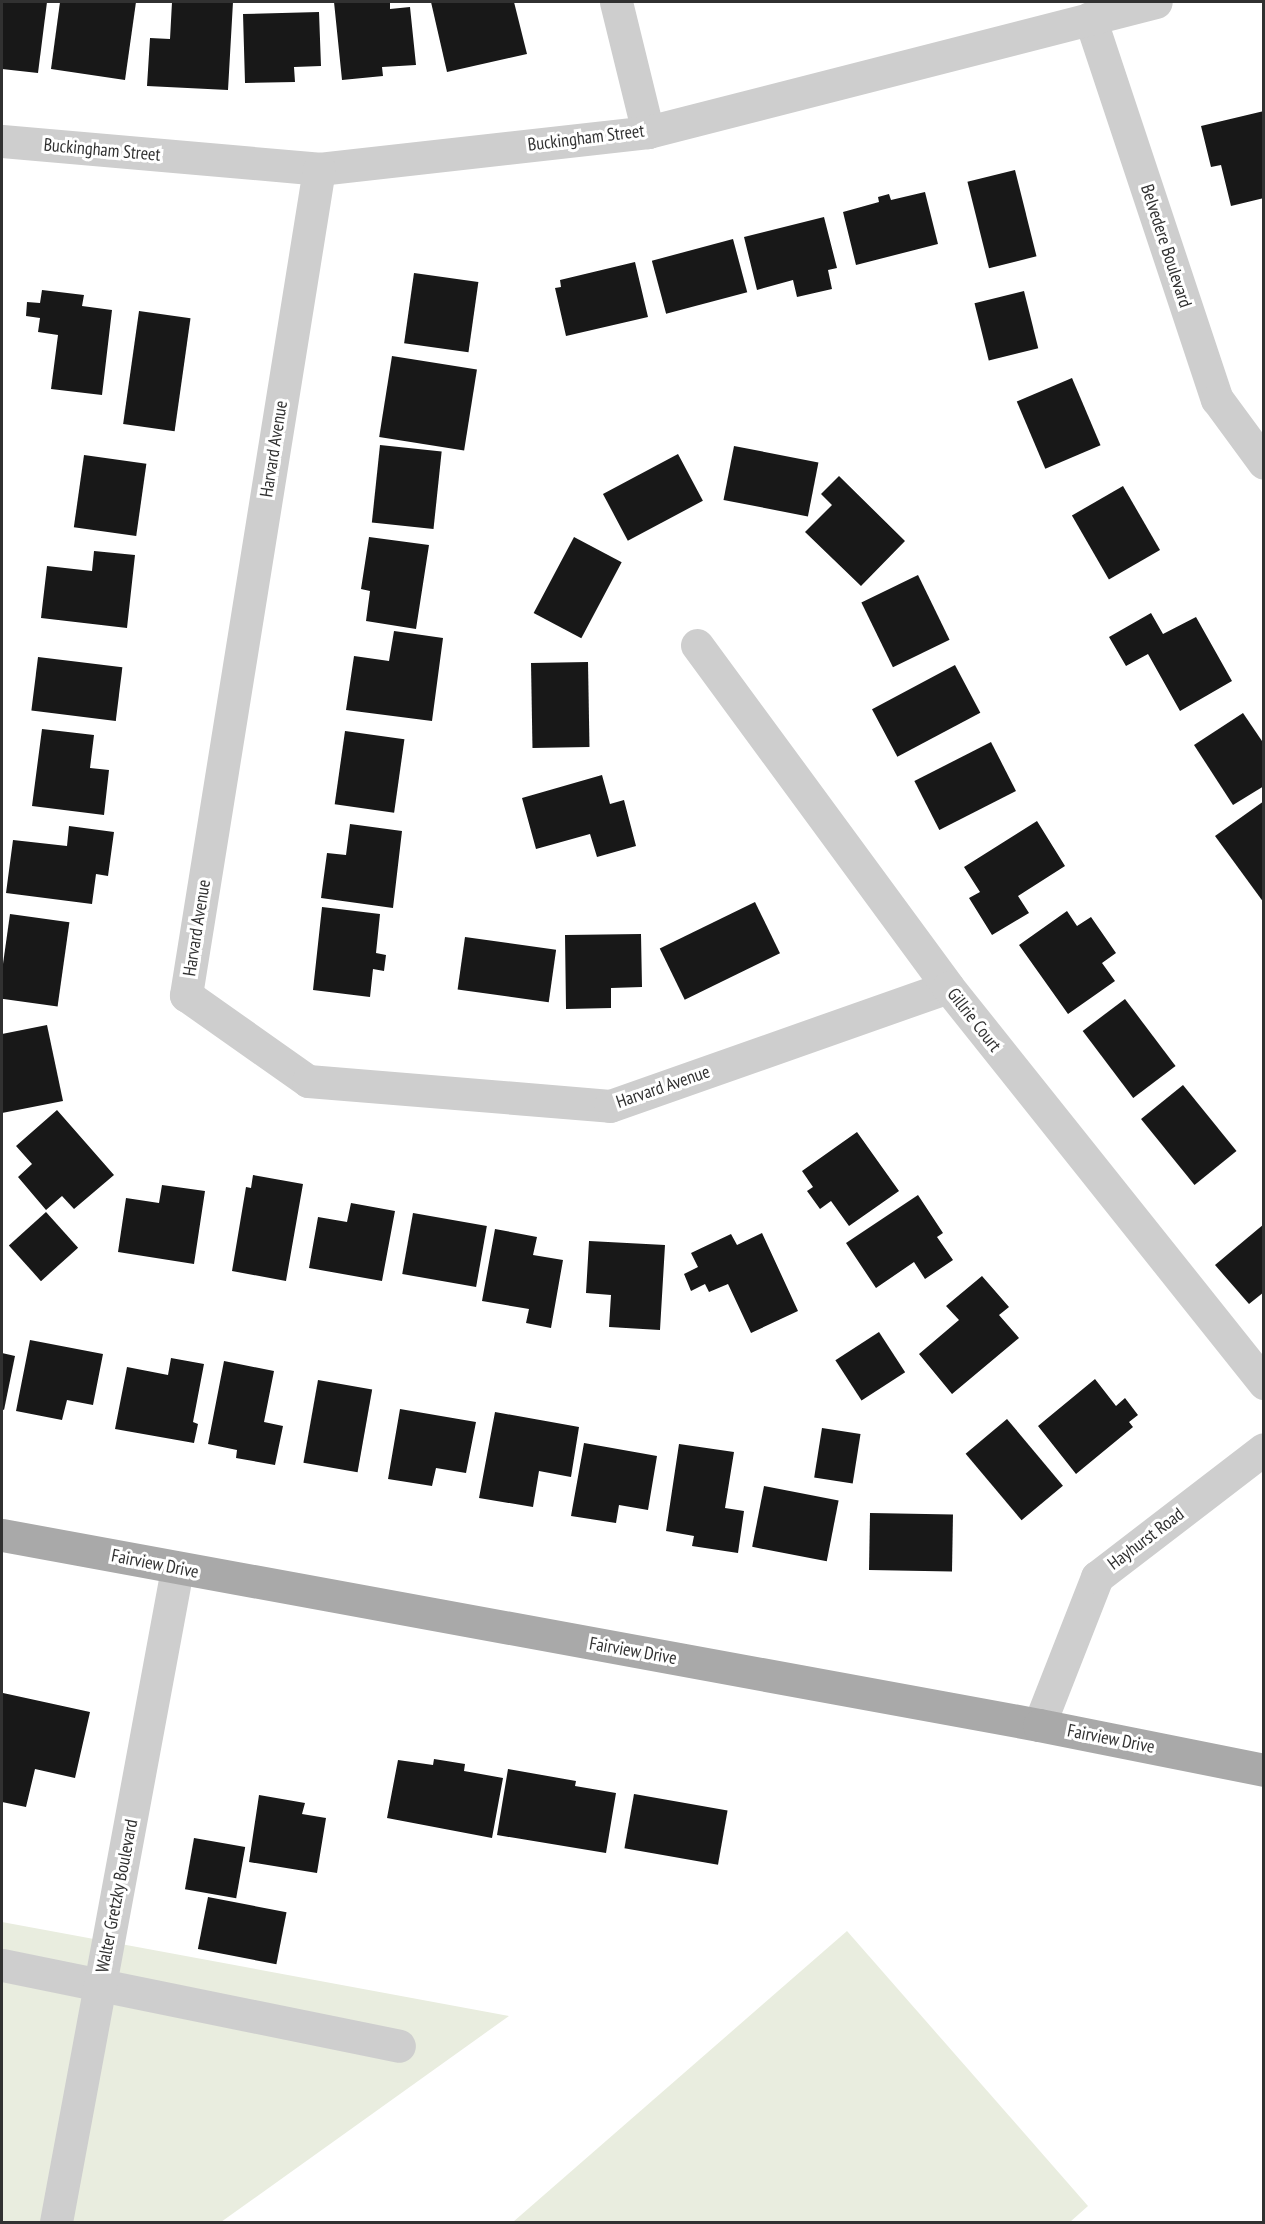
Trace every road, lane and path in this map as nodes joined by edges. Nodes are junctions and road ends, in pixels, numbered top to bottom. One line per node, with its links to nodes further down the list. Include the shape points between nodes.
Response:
1 (616, 2): 4 (street)
2 (1156, 2): 3 (street, Buckingham Street)
3 (1090, 18): 4 (street, Buckingham Street); 7 (street, Belvedere Boulevard, via 1217,399)
4 (648, 132): 6 (street, Buckingham Street)
5 (2, 141): 6 (street, Buckingham Street)
6 (319, 169): 9 (street, Harvard Avenue, via 186,995 308,1081 610,1106)
7 (1263, 463)
8 (697, 645): 9 (street, Gillrie Court)
9 (948, 987): 10 (street, Gillrie Court)
10 (1263, 1383)
11 (1263, 1449): 14 (street, Hayhurst Road, via 1097,1577)
12 (2, 1535): 13 (main road, Fairview Drive)
13 (177, 1569): 14 (main road, Fairview Drive); 17 (street, Walter Gretzky Boulevard)
14 (1039, 1725): 15 (main road, Fairview Drive)
15 (1263, 1770)
16 (2, 1965): 17 (street)
17 (100, 1985): 18 (street); 19 (street, Walter Gretzky Boulevard)
18 (399, 2046)
19 (56, 2223)

